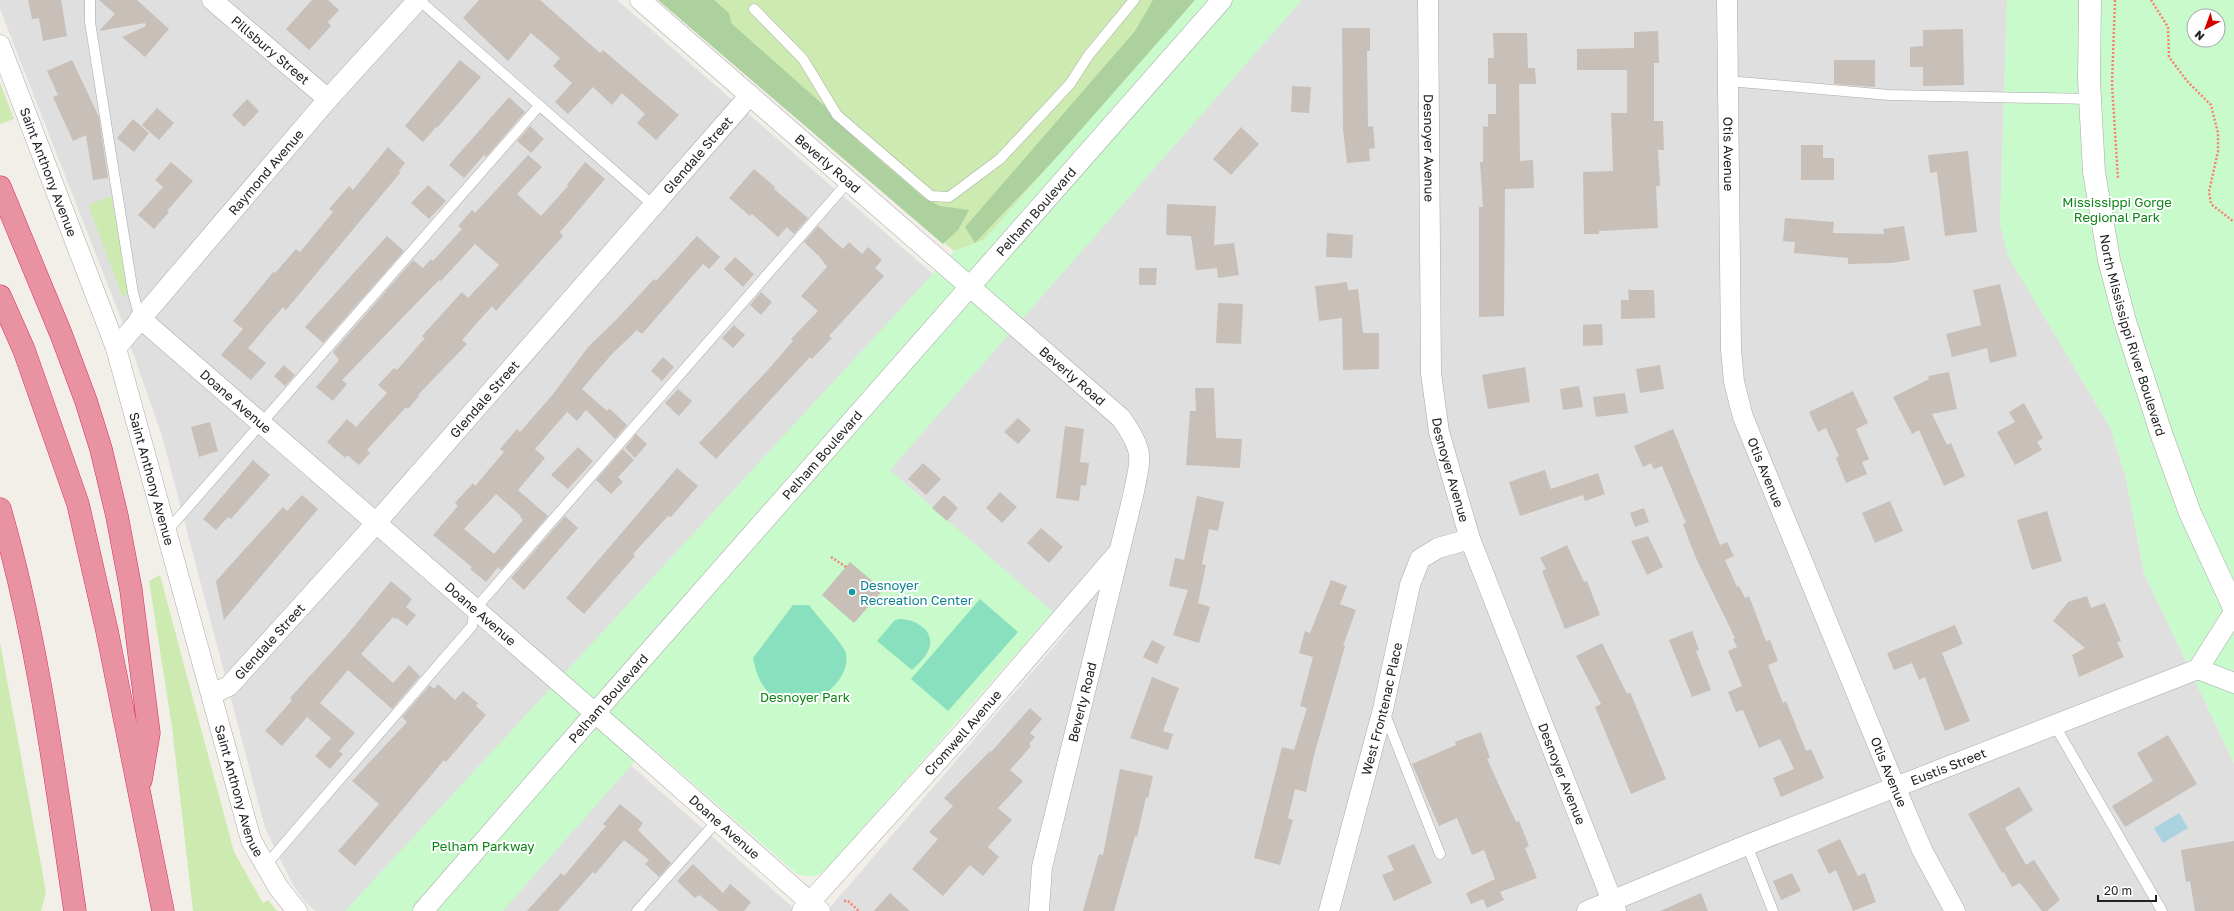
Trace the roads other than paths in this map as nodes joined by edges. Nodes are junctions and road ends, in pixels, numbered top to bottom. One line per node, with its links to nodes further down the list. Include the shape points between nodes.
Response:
1 (90, 0): 22 (lane, via 90,22 133,293)
2 (212, 0): 14 (street, Pillsbury Street)
3 (419, 0): 14 (street, Raymond Avenue); 16 (lane)
4 (640, 0): 13 (street, Beverly Road)
5 (1134, 0): 10 (lane, via 1088,56 1070,84 1011,148 949,198 931,196 837,115 804,58)
6 (1222, 0): 20 (street, Pelham Boulevard)
7 (1428, 0): 28 (street, Desnoyer Avenue, via 1431,373 1439,432)
8 (1727, 0): 12 (street, Otis Avenue)
9 (2090, 0): 15 (street, North Mississippi River Boulevard)
10 (754, 8)
11 (0, 45): 23 (street, Saint Anthony Avenue)
12 (1728, 81): 15 (lane, via 1889,95); 39 (street, Otis Avenue, via 1731,349 1734,382 1743,417)
13 (750, 95): 17 (street, Beverly Road); 19 (street, Glendale Street)
14 (328, 99): 22 (street, Raymond Avenue)
15 (2090, 99): 31 (street, North Mississippi River Boulevard, via 2094,172 2100,218 2125,321 2190,513)
16 (539, 106): 19 (lane); 24 (lane)
17 (848, 182): 20 (street, Beverly Road); 30 (lane)
18 (0, 187): 40 (highway, via 86,401 117,516 132,590 149,733)
19 (653, 205): 26 (street, Glendale Street)
20 (971, 287): 29 (street, Beverly Road, via 1121,418 1135,438 1140,459); 37 (street, Pelham Boulevard)
21 (0, 296): 40 (highway, via 24,350 78,504 107,631)
22 (140, 318): 23 (street, Raymond Avenue); 24 (street, Doane Avenue)
23 (116, 348): 27 (street, Saint Anthony Avenue)
24 (261, 423): 26 (street, Doane Avenue); 27 (lane)
25 (0, 509): 47 (highway, via 15,561 38,670)
26 (376, 523): 30 (street, Doane Avenue); 35 (street, Glendale Street, via 229,686)
27 (167, 531): 35 (street, Saint Anthony Avenue)
28 (1470, 539): 36 (street, West Frontenac Place, via 1438,548 1420,559 1410,585); 45 (street, Desnoyer Avenue)
29 (1119, 551): 46 (street, Cromwell Avenue); 52 (street, Beverly Road, via 1042,868)
30 (475, 608): 37 (street, Doane Avenue); 44 (lane, via 472,626)
31 (2234, 608)
32 (2234, 612): 33 (street)
33 (2198, 669): 34 (street); 38 (street, Eustis Street)
34 (2234, 683)
35 (212, 694): 44 (street, Saint Anthony Avenue, via 251,840)
36 (1383, 709): 43 (lane); 53 (street, West Frontenac Place)
37 (594, 713): 41 (street, Doane Avenue); 50 (street, Pelham Boulevard)
38 (2054, 724): 39 (street, Eustis Street); 57 (lane)
39 (1896, 789): 42 (street, Eustis Street); 56 (street, Otis Avenue, via 1922,850)
40 (139, 795): 48 (highway)
41 (718, 820): 46 (street, Doane Avenue); 51 (lane)
42 (1747, 845): 45 (street, Eustis Street); 55 (lane)
43 (1440, 854)
44 (265, 866): 49 (street, Saint Anthony Avenue)
45 (1615, 906): 54 (street, Eustis Street)
46 (811, 908)
47 (75, 911)
48 (162, 911)
49 (297, 911)
50 (423, 911)
51 (637, 911)
52 (1039, 911)
53 (1329, 911)
54 (1587, 911)
55 (1773, 911)
56 (1955, 911)
57 (2162, 911)

